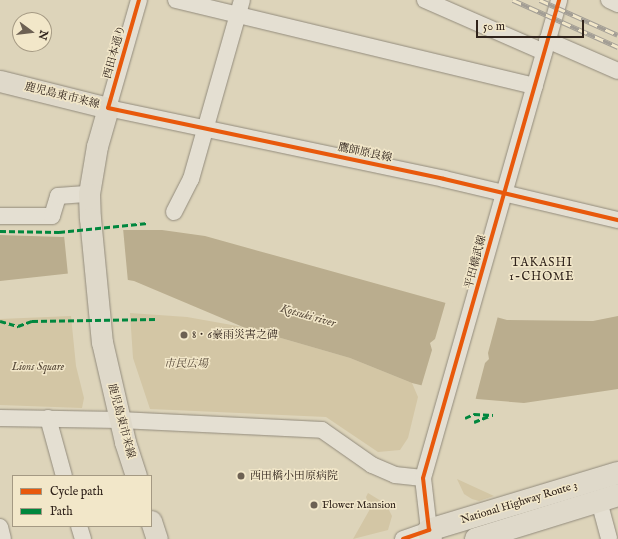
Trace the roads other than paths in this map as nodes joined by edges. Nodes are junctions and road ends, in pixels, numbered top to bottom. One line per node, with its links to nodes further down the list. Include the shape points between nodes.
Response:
1 (139, 0): 12 (street, 西田本通り)
2 (176, 0): 7 (street)
3 (425, 0): 8 (street)
4 (559, 0): 8 (street, 平田橋武線)
5 (609, 0): 6 (street)
6 (618, 4)
7 (240, 8): 11 (street); 13 (street)
8 (546, 46): 9 (street); 11 (street, 平田橋武線)
9 (618, 71)
10 (0, 81): 12 (main road, 鹿児島東市来線)
11 (535, 86): 14 (street, 平田橋武線)
12 (108, 108): 13 (street, 鷹師原良線); 15 (main road, 鹿児島東市来線, via 97,146)
13 (207, 129): 14 (street, 鷹師原良線); 16 (street, via 191,179)
14 (504, 193): 18 (street, 鷹師原良線); 25 (street, 平田橋武線)
15 (89, 194): 17 (street, via 58,196 52,216); 21 (main road, 鹿児島東市来線, via 102,342)
16 (174, 212)
17 (0, 216)
18 (618, 220)
19 (0, 418): 20 (street)
20 (48, 418): 21 (street); 23 (street)
21 (120, 420): 24 (main road, 鹿児島東市来線); 25 (street, via 322,430 372,465 395,475)
22 (618, 473): 30 (highway, National Highway Route 3)
23 (64, 475)
24 (136, 475)
25 (423, 478): 30 (street, 平田橋武線)
26 (609, 498): 35 (highway, National Highway Route 3); 36 (street)
27 (152, 524): 33 (main road)
28 (0, 527): 31 (street)
29 (79, 527): 32 (street)
30 (430, 535): 34 (street)
31 (3, 539)
32 (83, 539)
33 (157, 539)
34 (403, 539)
35 (476, 539)
36 (609, 539)

